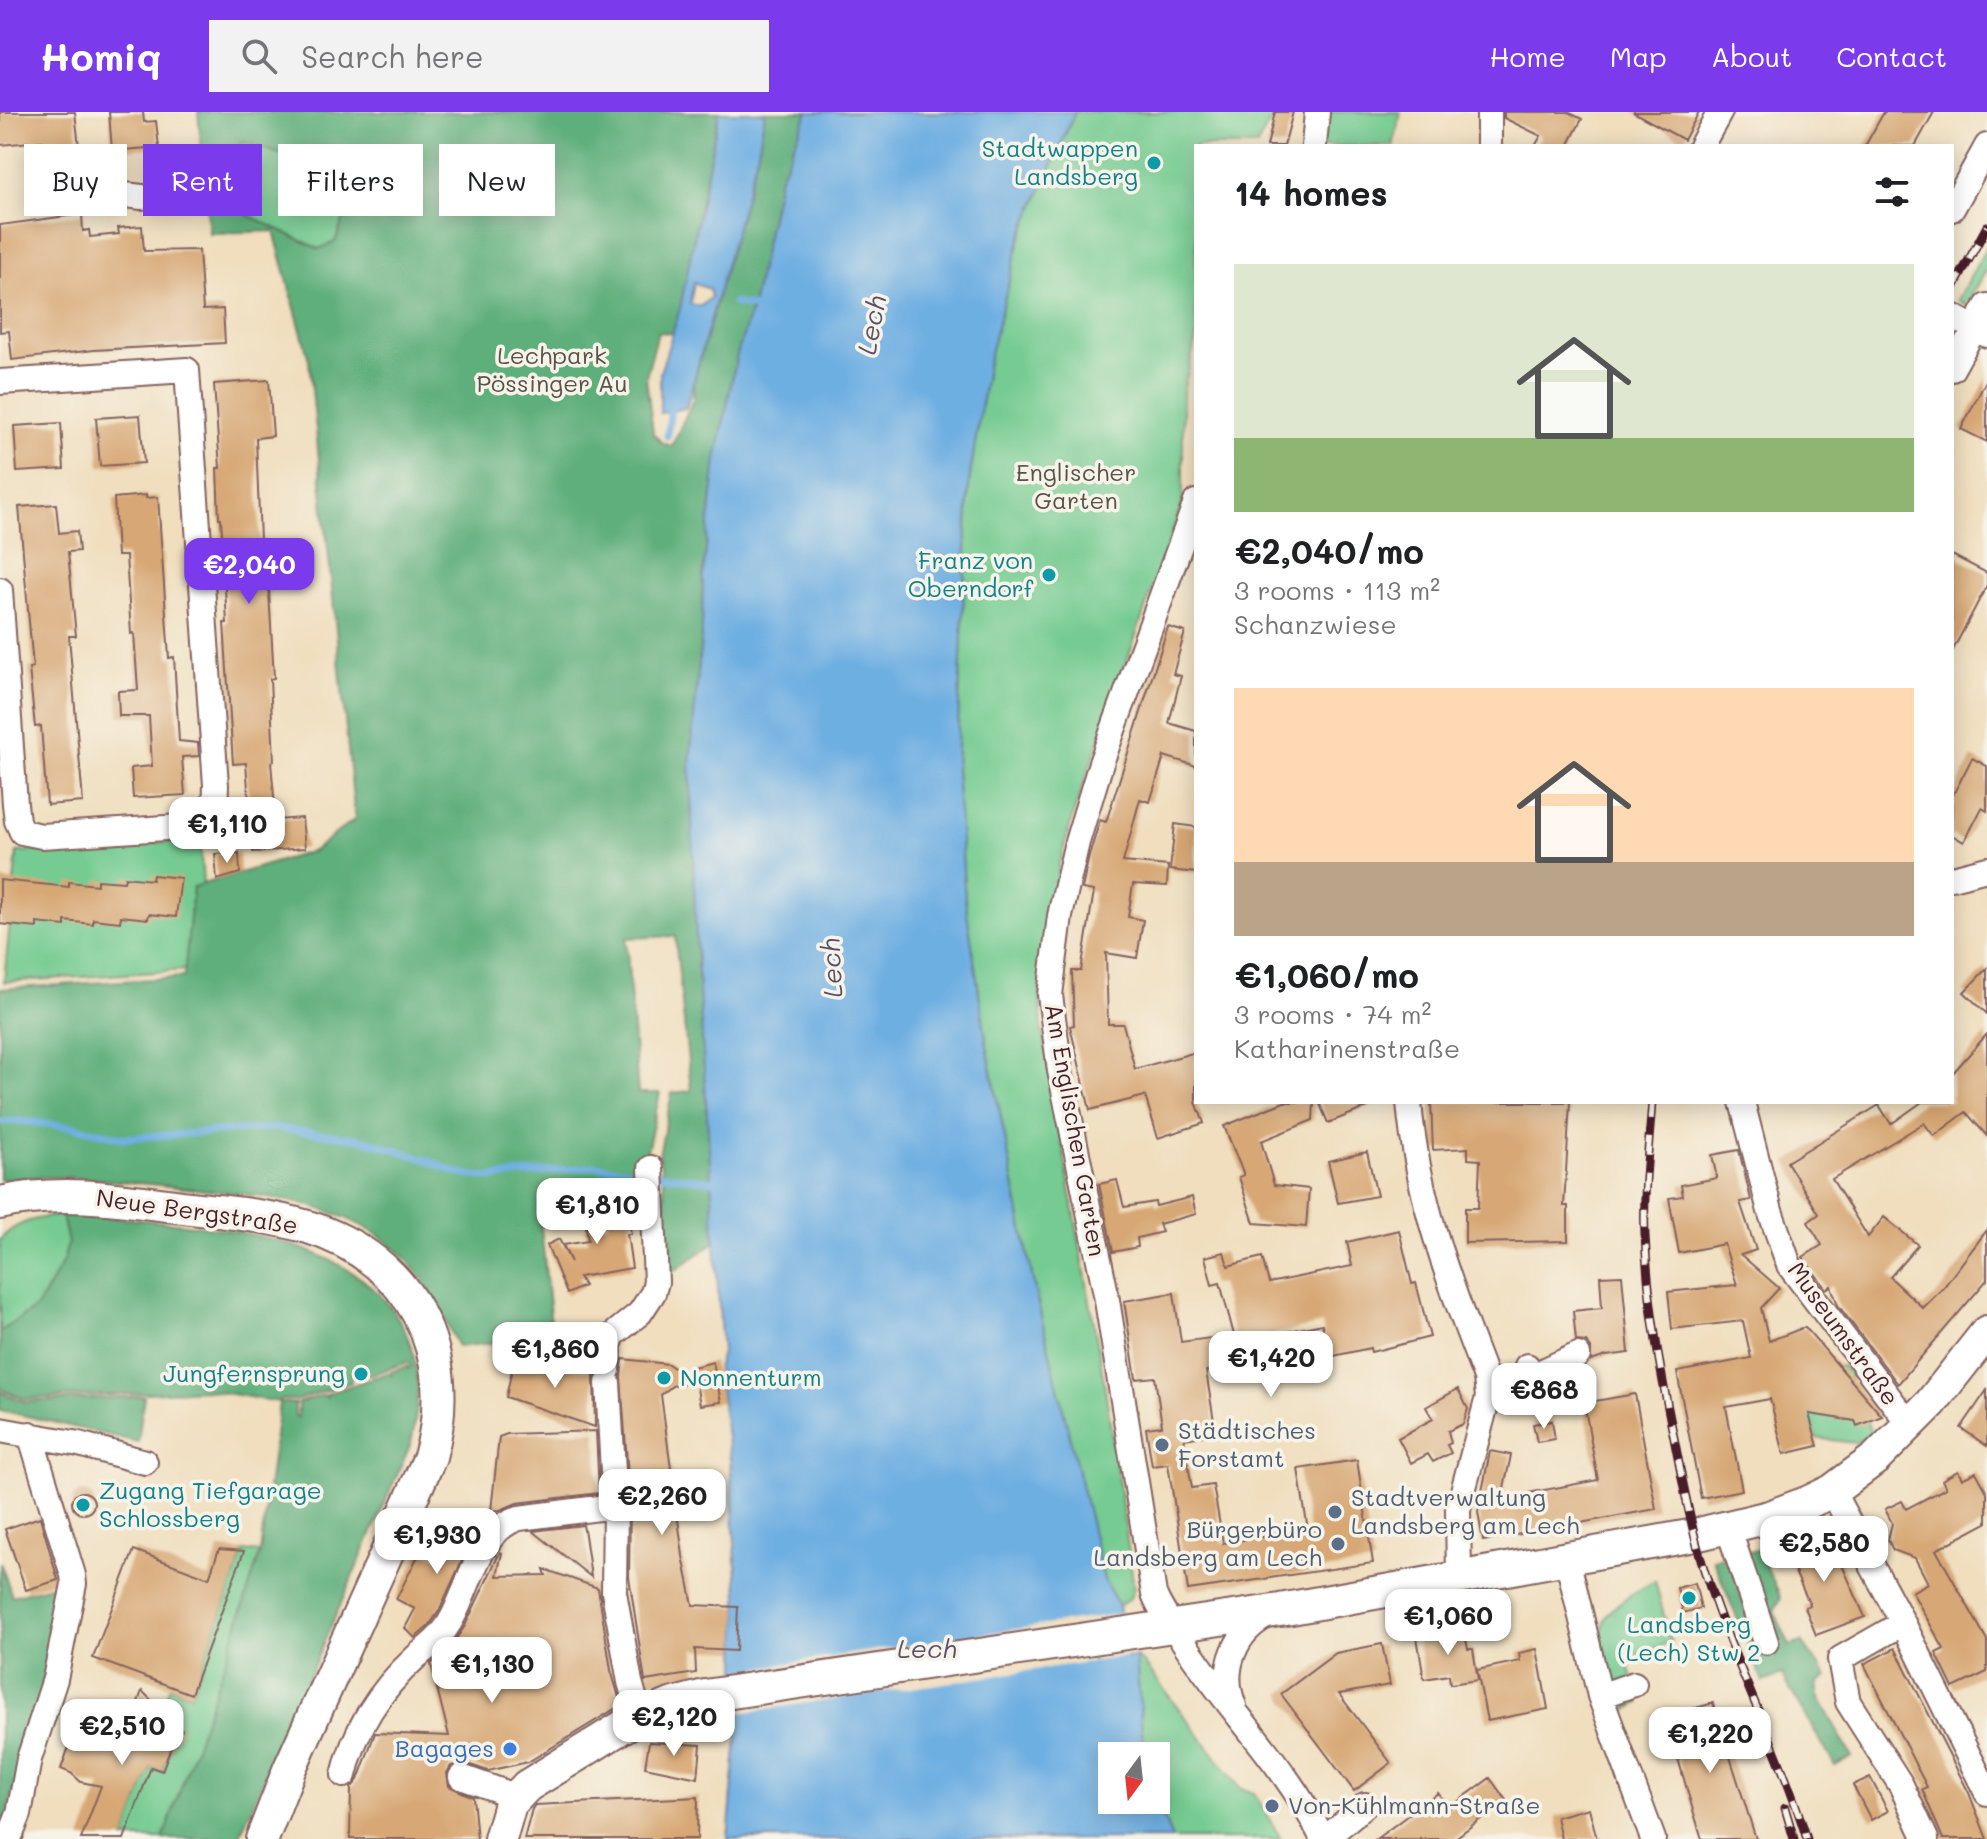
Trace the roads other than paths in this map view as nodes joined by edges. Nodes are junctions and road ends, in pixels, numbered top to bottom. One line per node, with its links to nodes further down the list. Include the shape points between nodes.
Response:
1 (1317, 112): 4 (street)
2 (1489, 112): 5 (street)
3 (1720, 112): 6 (street)
4 (1314, 144)
5 (1489, 144)
6 (1702, 144)
7 (1987, 146): 10 (street)
8 (127, 195): 9 (street)
9 (142, 197)
10 (1954, 205)
11 (1987, 306): 13 (street)
12 (1954, 317): 13 (street)
13 (1981, 331): 14 (street)
14 (1954, 366)
15 (0, 382): 17 (street, via 187,370 216,785 211,821 42,836 22,832 15,804)
16 (1194, 507): 38 (street, Am Englischen Garten, via 1077,842 1050,995 1060,1071 1106,1294 1154,1594)
17 (0, 590)
18 (1987, 869): 19 (street)
19 (1954, 877)
20 (1409, 1104): 35 (street, via 1437,1247 1486,1378 1486,1411 1458,1510)
21 (1743, 1104): 27 (street, Museumstraße, via 1789,1265)
22 (650, 1174): 32 (street, via 656,1282 647,1303 616,1331 609,1366)
23 (0, 1203): 50 (main road, Neue Bergstraße, via 59,1196 113,1198 289,1222 367,1256 401,1287 422,1319 440,1386 430,1457)
24 (1987, 1332): 27 (main road)
25 (1578, 1355): 26 (street, via 1530,1377)
26 (1527, 1366)
27 (1910, 1425): 31 (main road)
28 (0, 1430): 29 (street)
29 (30, 1434): 30 (street); 49 (street, via 74,1584 55,1679)
30 (145, 1462)
31 (1832, 1491): 33 (main road); 37 (street)
32 (615, 1506): 42 (street, via 614,1592); 44 (street, via 514,1520 493,1535 443,1633 385,1688 360,1725)
33 (1728, 1527): 34 (main road); 39 (street)
34 (1567, 1558): 35 (main road); 41 (street)
35 (1459, 1578): 36 (main road)
36 (1280, 1610): 38 (main road); 43 (street, via 1246,1629 1233,1655 1229,1692)
37 (1903, 1623): 46 (street); 54 (street, via 1840,1659 1848,1702 1901,1785)
38 (1174, 1627): 42 (main road, via 739,1689); 43 (street)
39 (1766, 1642)
40 (1634, 1684): 41 (street)
41 (1600, 1696): 53 (street)
42 (640, 1717): 47 (main road)
43 (1247, 1728): 52 (street, via 1305,1803)
44 (344, 1775)
45 (461, 1777): 47 (street)
46 (1987, 1793)
47 (515, 1796): 51 (main road)
48 (1365, 1805): 52 (street)
49 (9, 1839)
50 (262, 1839)
51 (500, 1839)
52 (1324, 1839)
53 (1653, 1839)
54 (1926, 1839)

